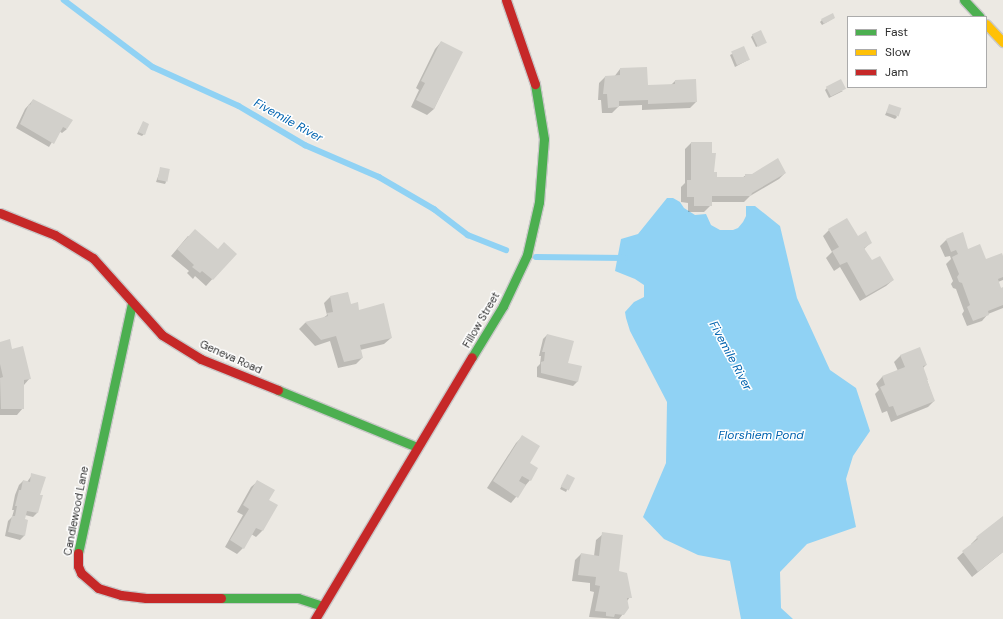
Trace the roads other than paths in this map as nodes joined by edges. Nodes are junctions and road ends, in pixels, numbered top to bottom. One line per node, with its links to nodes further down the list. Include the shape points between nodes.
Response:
1 (506, 0): 8 (street, Fillow Street, via 528,59 542,115 544,139 539,202 527,255 503,306)
2 (964, 0): 3 (street)
3 (979, 16)
4 (987, 25): 5 (street)
5 (1003, 42)
6 (0, 213): 7 (street, Geneva Road, via 55,235 93,258)
7 (132, 303): 8 (street, Geneva Road, via 162,335 201,359); 9 (street, Candlewood Lane, via 77,557 81,573 98,588 121,595 146,598 298,598)
8 (417, 448): 9 (street, Fillow Street)
9 (322, 606): 10 (street, Fillow Street)
10 (314, 619)

